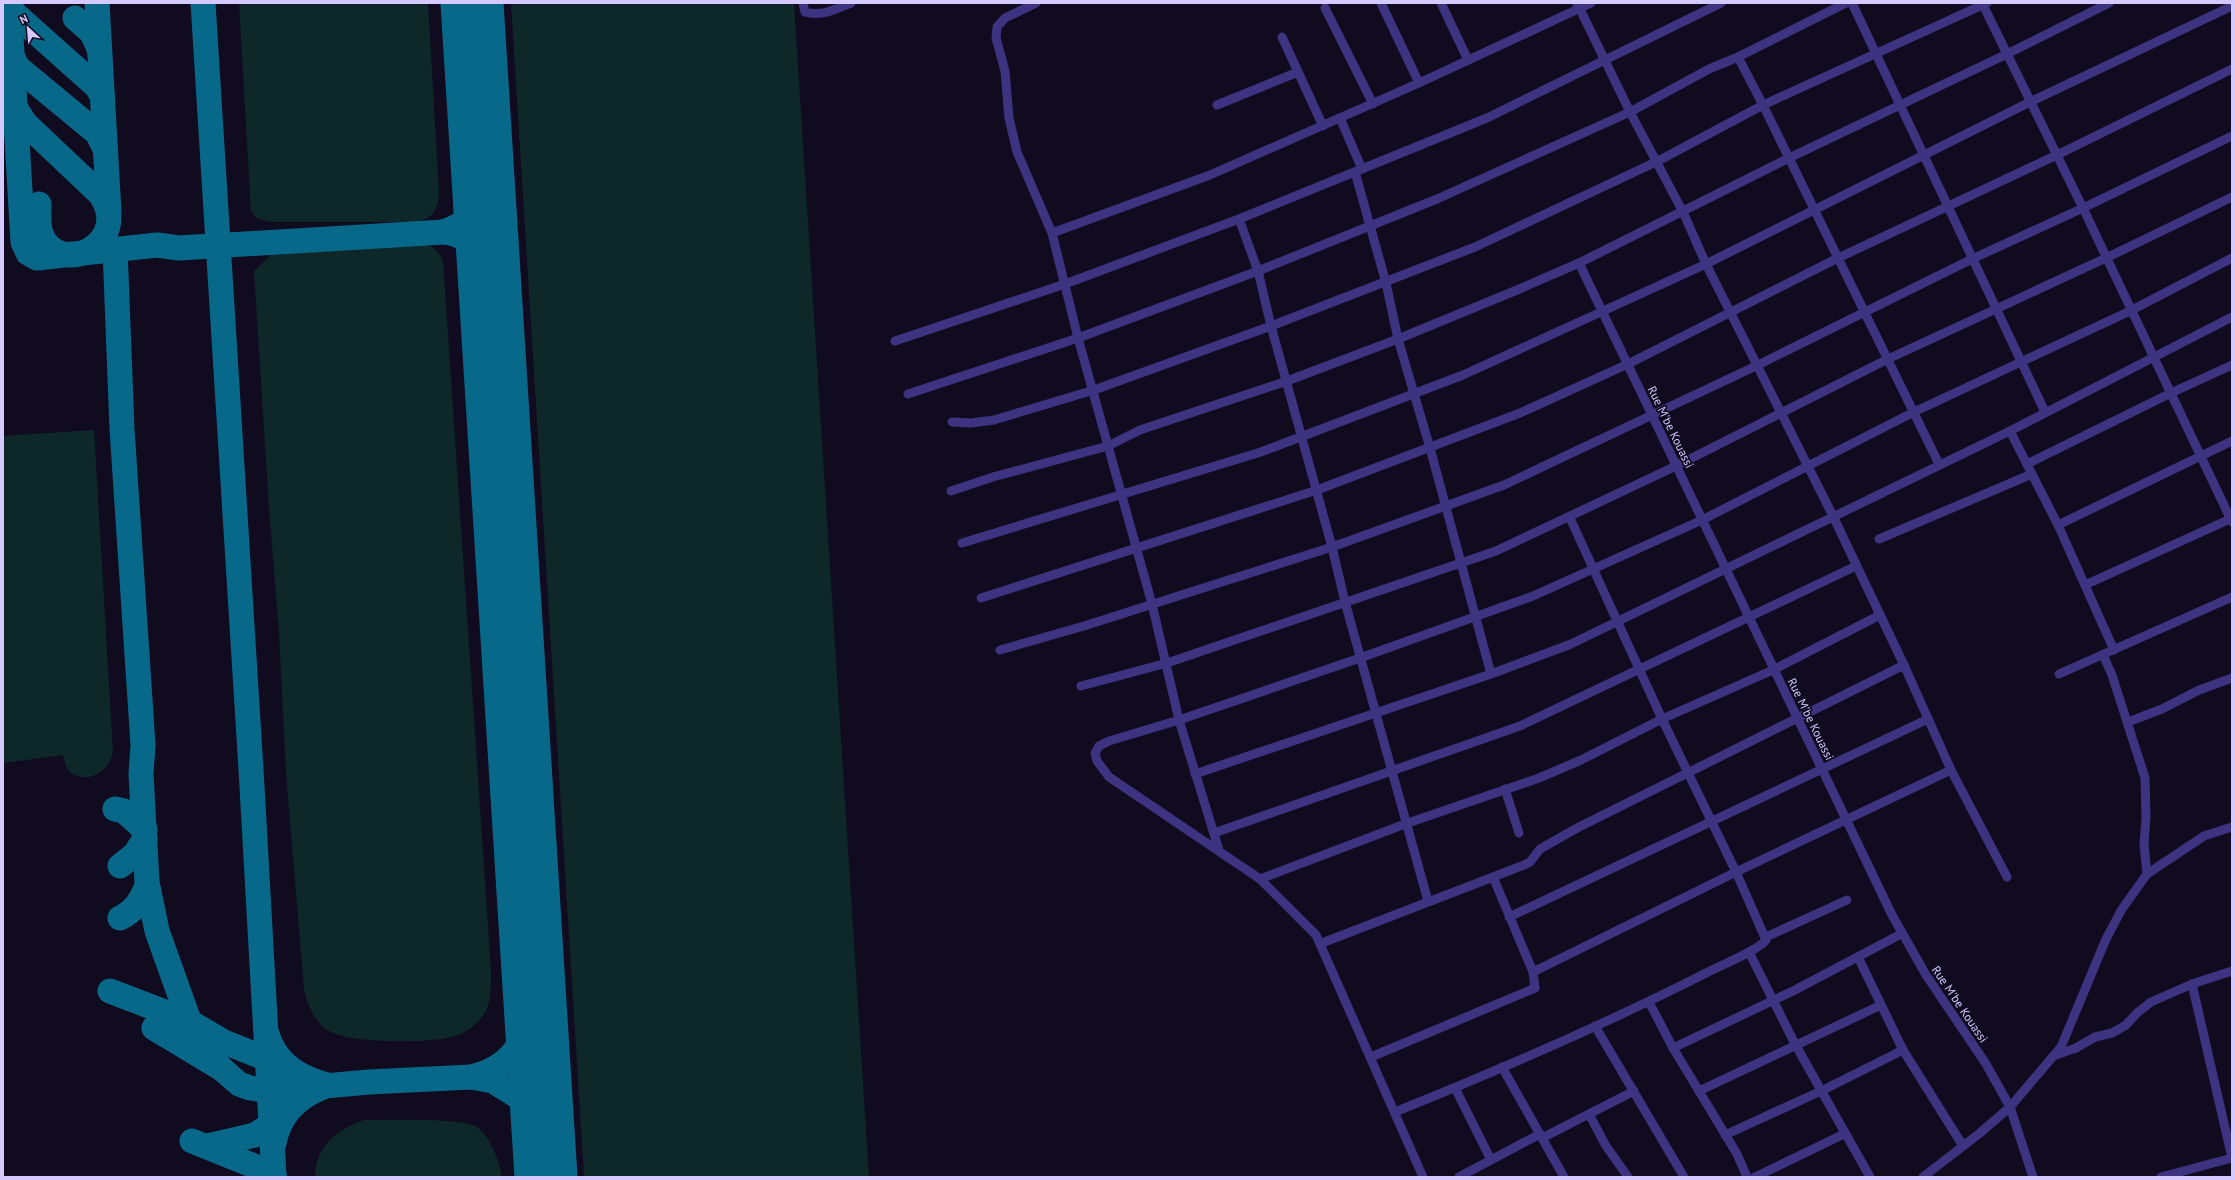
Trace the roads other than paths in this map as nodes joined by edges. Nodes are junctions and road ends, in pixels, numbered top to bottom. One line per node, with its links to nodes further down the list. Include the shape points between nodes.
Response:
1 (803, 3): 2 (street, via 805,12 811,14 828,12)
2 (851, 3)
3 (1036, 3): 45 (street, via 1005,18 997,27 996,38 1005,71 1009,118 1017,152)
4 (1381, 3): 23 (street)
5 (1441, 3): 20 (street)
6 (1591, 3): 12 (street)
7 (1721, 3): 19 (street)
8 (1846, 3): 18 (street)
9 (1852, 3): 17 (street)
10 (2109, 3): 16 (street)
11 (1984, 4): 16 (street); 17 (street)
12 (1578, 6): 19 (street); 20 (street)
13 (2232, 6): 24 (street)
14 (1325, 8): 25 (street)
15 (1282, 37): 22 (street)
16 (2007, 54): 24 (street); 28 (street)
17 (1876, 55): 27 (street); 28 (street)
18 (1738, 58): 27 (street); 29 (street, via 1708,69)
19 (1604, 59): 29 (street); 37 (street, via 1487,118)
20 (1468, 60): 23 (street)
21 (2232, 70): 33 (street)
22 (1298, 72): 26 (street); 31 (street)
23 (1419, 83): 25 (street)
24 (2030, 102): 33 (street); 34 (street)
25 (1373, 104): 30 (street)
26 (1217, 105)
27 (1763, 105): 35 (street); 36 (street)
28 (1900, 105): 34 (street); 35 (street)
29 (1630, 112): 36 (street); 44 (street, via 1466,186)
30 (1340, 118): 31 (street); 37 (street)
31 (1323, 126): 45 (street, via 1210,175)
32 (2232, 136): 40 (street)
33 (2057, 155): 39 (street); 40 (street)
34 (1924, 156): 39 (street); 41 (street)
35 (1789, 158): 41 (street); 42 (street)
36 (1658, 161): 42 (street); 53 (street, via 1476,247)
37 (1358, 171): 43 (street); 44 (street)
38 (2232, 197): 48 (street)
39 (1948, 207): 46 (street); 47 (street)
40 (2083, 208): 47 (street); 48 (street)
41 (1814, 209): 46 (street); 51 (street)
42 (1683, 212): 50 (street); 51 (street)
43 (1239, 219): 52 (street); 54 (street)
44 (1369, 224): 52 (street); 53 (street)
45 (1052, 233): 54 (street)
46 (1838, 258): 58 (street); 59 (street)
47 (1972, 258): 55 (street); 59 (street)
48 (2106, 258): 55 (street); 56 (street)
49 (2232, 258): 56 (street)
50 (1579, 263): 57 (street, Rue M'be Kouassi); 63 (street)
51 (1706, 264): 57 (street); 58 (street)
52 (1258, 271): 61 (street); 62 (street)
53 (1386, 283): 61 (street); 63 (street)
54 (1065, 284): 62 (street); 64 (street)
55 (1996, 310): 66 (street); 67 (street)
56 (2130, 311): 65 (street); 67 (street)
57 (1603, 312): 68 (street, Rue M'be Kouassi); 74 (street, via 1463,375)
58 (1730, 312): 68 (street); 69 (street)
59 (1864, 312): 66 (street); 69 (street)
60 (2232, 317): 65 (street)
61 (1271, 326): 71 (street); 72 (street)
62 (1078, 338): 72 (street); 75 (street)
63 (1398, 339): 71 (street); 74 (street)
64 (895, 341)
65 (2153, 358): 73 (street); 78 (street)
66 (1888, 359): 76 (street); 77 (street)
67 (2022, 363): 77 (street); 78 (street)
68 (1628, 364): 79 (street, Rue M'be Kouassi); 85 (street, via 1520,413)
69 (1758, 365): 76 (street); 79 (street)
70 (2232, 365): 73 (street)
71 (1287, 381): 82 (street); 84 (street, via 1140,430)
72 (1094, 390): 80 (street, via 994,420); 84 (street)
73 (2171, 392): 86 (street); 88 (street)
74 (1414, 393): 82 (street); 85 (street)
75 (908, 394)
76 (1780, 412): 89 (street); 90 (street)
77 (1914, 412): 87 (street); 90 (street)
78 (2045, 412): 81 (street)
79 (1652, 417): 89 (street, Rue M'be Kouassi); 95 (street, via 1504,485)
80 (952, 422)
81 (2010, 431): 87 (street); 88 (street)
82 (1302, 436): 92 (street); 94 (street, via 1261,452)
83 (2232, 441): 86 (street)
84 (1108, 446): 93 (street); 94 (street)
85 (1430, 448): 92 (street); 95 (street)
86 (2200, 456): 99 (street); 100 (street)
87 (1939, 464): 96 (street)
88 (2027, 464): 91 (street)
89 (1676, 466): 97 (street); 98 (street, Rue M'be Kouassi)
90 (1807, 466): 96 (street); 98 (street)
91 (2032, 474): 100 (street); 101 (street)
92 (1317, 490): 103 (street); 104 (street)
93 (951, 491)
94 (1122, 496): 102 (street); 104 (street)
95 (1446, 507): 103 (street); 105 (street)
96 (1833, 516): 106 (street); 108 (street)
97 (1570, 518): 105 (street); 107 (street)
98 (1702, 520): 107 (street); 108 (street, Rue M'be Kouassi)
99 (2231, 520): 109 (street)
100 (2058, 525): 109 (street)
101 (1878, 540)
102 (962, 543)
103 (1332, 547): 112 (street); 113 (street)
104 (1137, 548): 111 (street); 113 (street)
105 (1462, 563): 112 (street); 115 (street)
106 (1856, 566): 114 (street); 116 (street)
107 (1593, 569): 115 (street, via 1533,596); 117 (street)
108 (1726, 569): 116 (street, Rue M'be Kouassi); 117 (street)
109 (2085, 585): 119 (street)
110 (2232, 597): 119 (street)
111 (981, 598)
112 (1345, 602): 121 (street); 122 (street)
113 (1152, 604): 118 (street); 122 (street)
114 (1880, 615): 123 (street); 125 (street)
115 (1477, 617): 121 (street); 126 (street)
116 (1750, 618): 124 (street); 125 (street, Rue M'be Kouassi)
117 (1616, 620): 124 (street); 126 (street, via 1570,644)
118 (1000, 650)
119 (2114, 650): 120 (street)
120 (2103, 655): 127 (street); 135 (street)
121 (1360, 658): 130 (street); 133 (street)
122 (1167, 663): 129 (street); 133 (street)
123 (1904, 665): 132 (street); 134 (street)
124 (1640, 670): 131 (street); 137 (street, via 1520,726)
125 (1773, 670): 131 (street); 134 (street, Rue M'be Kouassi)
126 (1491, 674): 130 (street)
127 (2059, 674)
128 (2232, 678): 135 (street)
129 (1081, 686)
130 (1377, 714): 137 (street); 140 (street)
131 (1662, 719): 139 (street); 141 (street, via 1581,760)
132 (1928, 719): 136 (street); 138 (street)
133 (1179, 720): 140 (street); 148 (street, via 1099,746 1096,753 1097,762 1109,777)
134 (1796, 720): 136 (street, Rue M'be Kouassi); 139 (street)
135 (2128, 722): 150 (street, via 2144,778 2144,844)
136 (1822, 769): 142 (street, Rue M'be Kouassi); 143 (street)
137 (1391, 770): 144 (street); 146 (street)
138 (1951, 770): 142 (street); 152 (street)
139 (1688, 772): 143 (street); 151 (street, via 1540,849 1530,862)
140 (1195, 774): 146 (street)
141 (1505, 790): 144 (street); 147 (street)
142 (1847, 820): 149 (street); 157 (street, Rue M'be Kouassi)
143 (1712, 822): 149 (street); 156 (street)
144 (1405, 824): 153 (street); 155 (street)
145 (2232, 827): 150 (street, via 2204,836)
146 (1214, 833): 148 (street)
147 (1519, 833)
148 (1219, 850): 153 (street)
149 (1736, 872): 158 (street); 163 (street)
150 (2147, 874): 172 (street, via 2122,909 2106,939 2061,1046)
151 (1493, 877): 155 (street); 156 (street)
152 (2007, 877)
153 (1260, 879): 159 (street, via 1306,922)
154 (1847, 900): 158 (street)
155 (1428, 901): 159 (street)
156 (1509, 917): 163 (street)
157 (1901, 934): 161 (street); 179 (street, Rue M'be Kouassi, via 1986,1064)
158 (1766, 937): 160 (street, via 1764,943)
159 (1322, 943): 173 (street)
160 (1749, 952): 165 (street); 166 (street)
161 (1858, 957): 165 (street); 167 (street)
162 (2232, 971): 164 (street)
163 (1533, 972): 173 (street, via 1536,984 1532,991)
164 (2192, 984): 172 (street, via 2151,1002 2126,1025 2112,1033 2095,1037 2076,1048); 187 (street, via 2232,1158)
165 (1772, 1000): 169 (street); 170 (street)
166 (1649, 1002): 168 (street); 170 (street)
167 (1881, 1005): 169 (street); 171 (street)
168 (1595, 1026): 174 (street); 176 (street)
169 (1795, 1044): 177 (street); 178 (street)
170 (1673, 1048): 177 (street)
171 (1903, 1050): 178 (street); 185 (street)
172 (2053, 1056): 179 (street)
173 (1371, 1057): 180 (street)
174 (1502, 1067): 175 (street); 184 (street)
175 (1455, 1088): 180 (street); 186 (street)
176 (1634, 1091): 181 (street); 192 (street)
177 (1699, 1091): 183 (street)
178 (1821, 1091): 182 (street); 183 (street)
179 (2010, 1107): 185 (street); 197 (street, Rue M'be Kouassi)
180 (1395, 1112): 188 (street)
181 (1589, 1114): 184 (street); 191 (street, via 1606,1146)
182 (1844, 1134): 194 (street); 195 (street)
183 (1725, 1135): 193 (street)
184 (1541, 1136): 186 (street); 190 (street)
185 (1963, 1146): 196 (street)
186 (1491, 1160): 189 (street)
187 (2190, 1174): 198 (street)
188 (1423, 1177)
189 (1459, 1177)
190 (1564, 1177)
191 (1628, 1177)
192 (1684, 1177)
193 (1747, 1177)
194 (1755, 1177)
195 (1870, 1177)
196 (1923, 1177)
197 (2033, 1177)
198 (2161, 1177)

